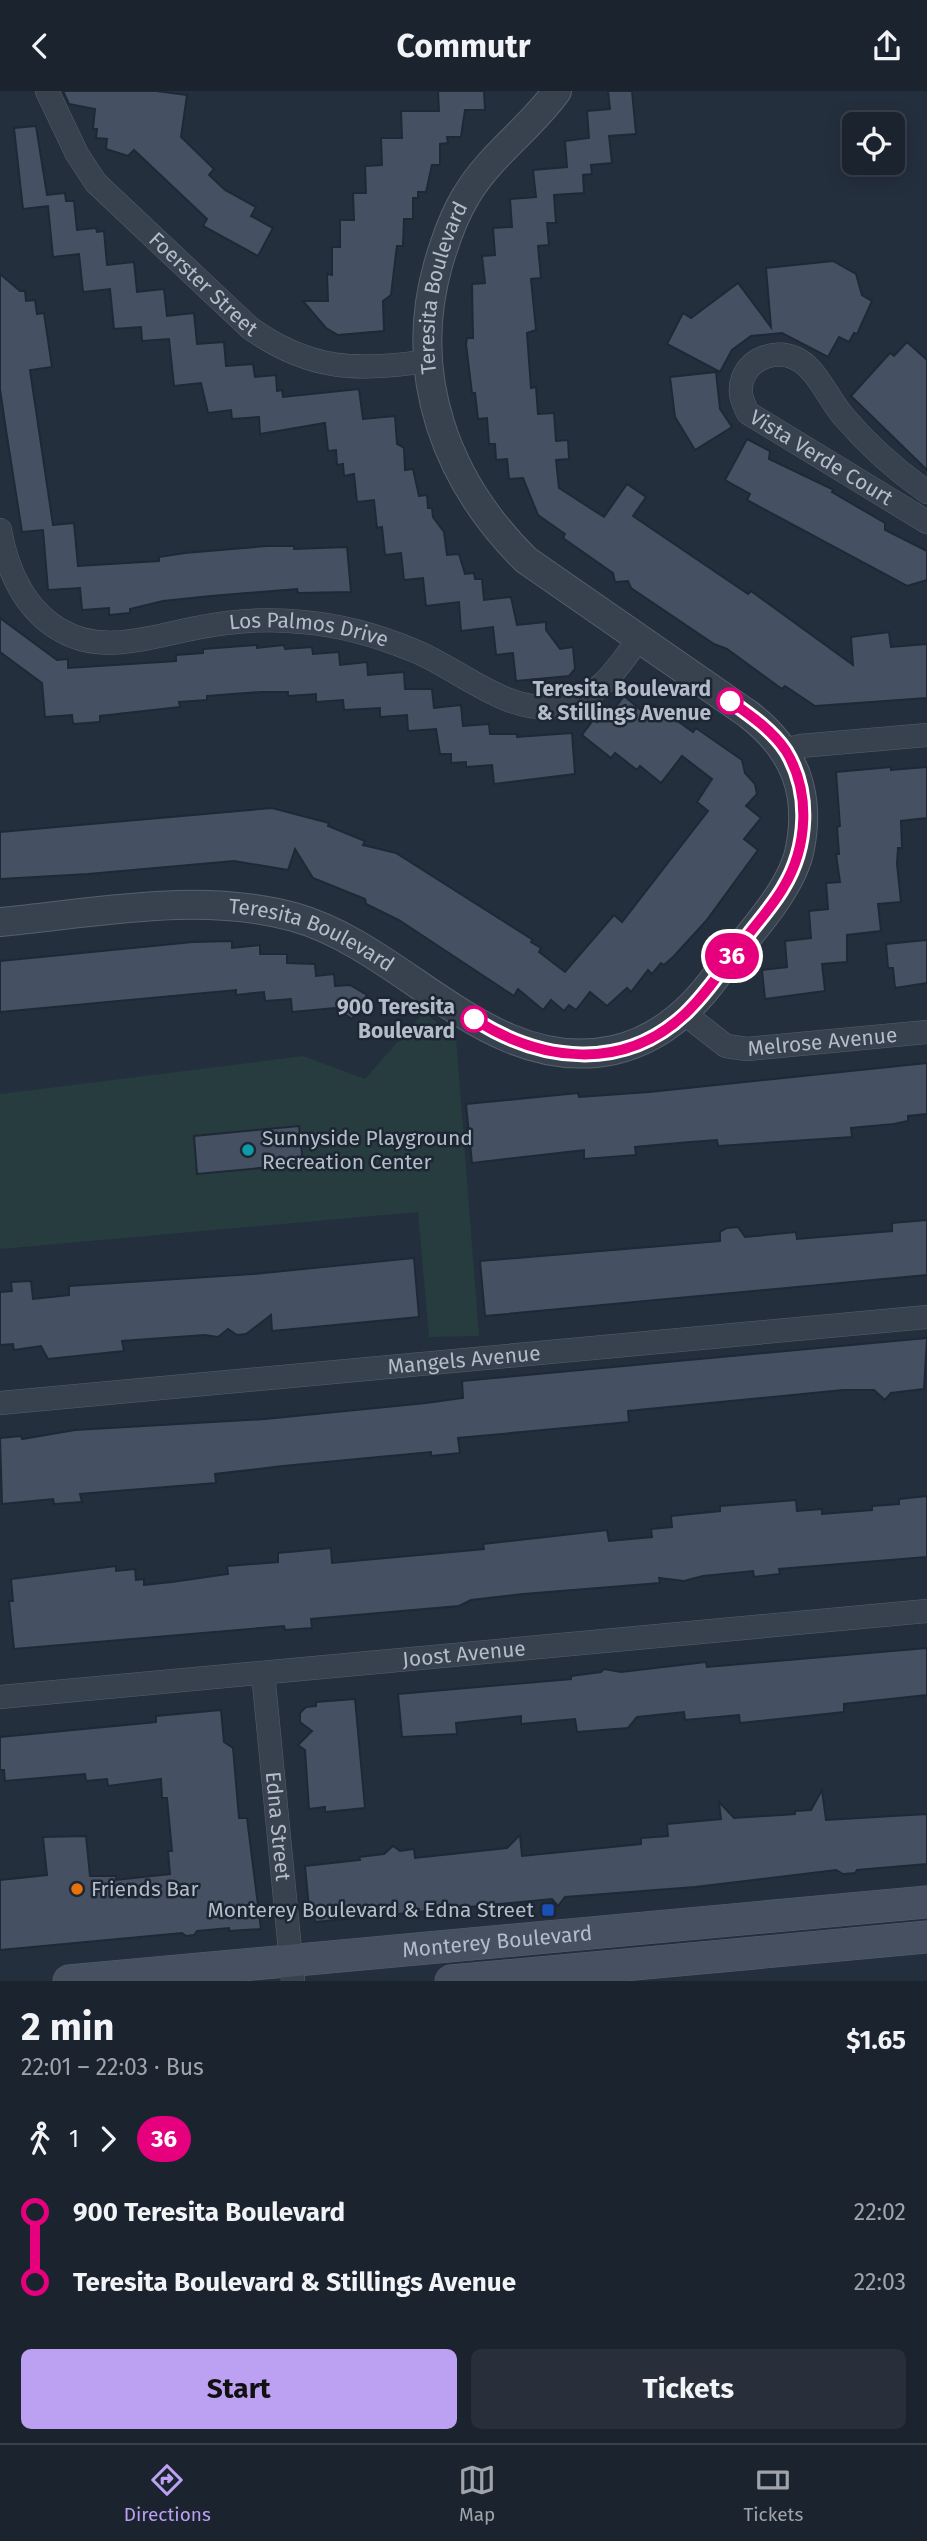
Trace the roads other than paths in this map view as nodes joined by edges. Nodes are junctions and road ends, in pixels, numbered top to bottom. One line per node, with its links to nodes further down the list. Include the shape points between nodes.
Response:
1 (47, 91): 3 (street, Foerster Street, via 96,183 273,344 329,365)
2 (557, 91): 3 (street, Teresita Boulevard, via 486,167 452,222 432,290 426,333)
3 (428, 362): 7 (street, Teresita Boulevard, via 443,440 478,505 500,534 555,582)
4 (927, 492): 5 (street, Vista Verde Court, via 865,440 798,360 785,354 770,355 745,372 739,386 748,413)
5 (927, 522)
6 (0, 530): 7 (street, Los Palmos Drive, via 22,593 62,631 90,642 125,643 229,622 302,622 378,637 429,657 513,701 556,707 578,701 602,685)
7 (639, 638): 9 (street, Teresita Boulevard, via 759,722)
8 (927, 735): 9 (street)
9 (785, 750): 11 (street, Teresita Boulevard, via 802,800 804,828 797,859 783,888)
10 (0, 922): 11 (street, Teresita Boulevard, via 211,903 296,917 351,942 498,1034 562,1055 628,1047)
11 (685, 1014): 12 (street, Melrose Avenue, via 726,1046 747,1049)
12 (927, 1032)
13 (927, 1317): 14 (street, Mangels Avenue)
14 (0, 1403)
15 (927, 1611): 16 (street, Joost Avenue)
16 (263, 1673): 17 (street, Joost Avenue); 23 (street, Edna Street)
17 (0, 1697)
18 (927, 1902): 19 (main road, Monterey Boulevard)
19 (879, 1906): 21 (main road, Monterey Boulevard); 22 (main road)
20 (927, 1937): 22 (main road, Monterey Boulevard)
21 (513, 1940): 23 (main road, Monterey Boulevard); 24 (street)
22 (882, 1941): 24 (main road, Monterey Boulevard)
23 (292, 1971): 25 (main road, Monterey Boulevard)
24 (516, 1978): 26 (main road, Monterey Boulevard)
25 (69, 1981)
26 (451, 1981)

